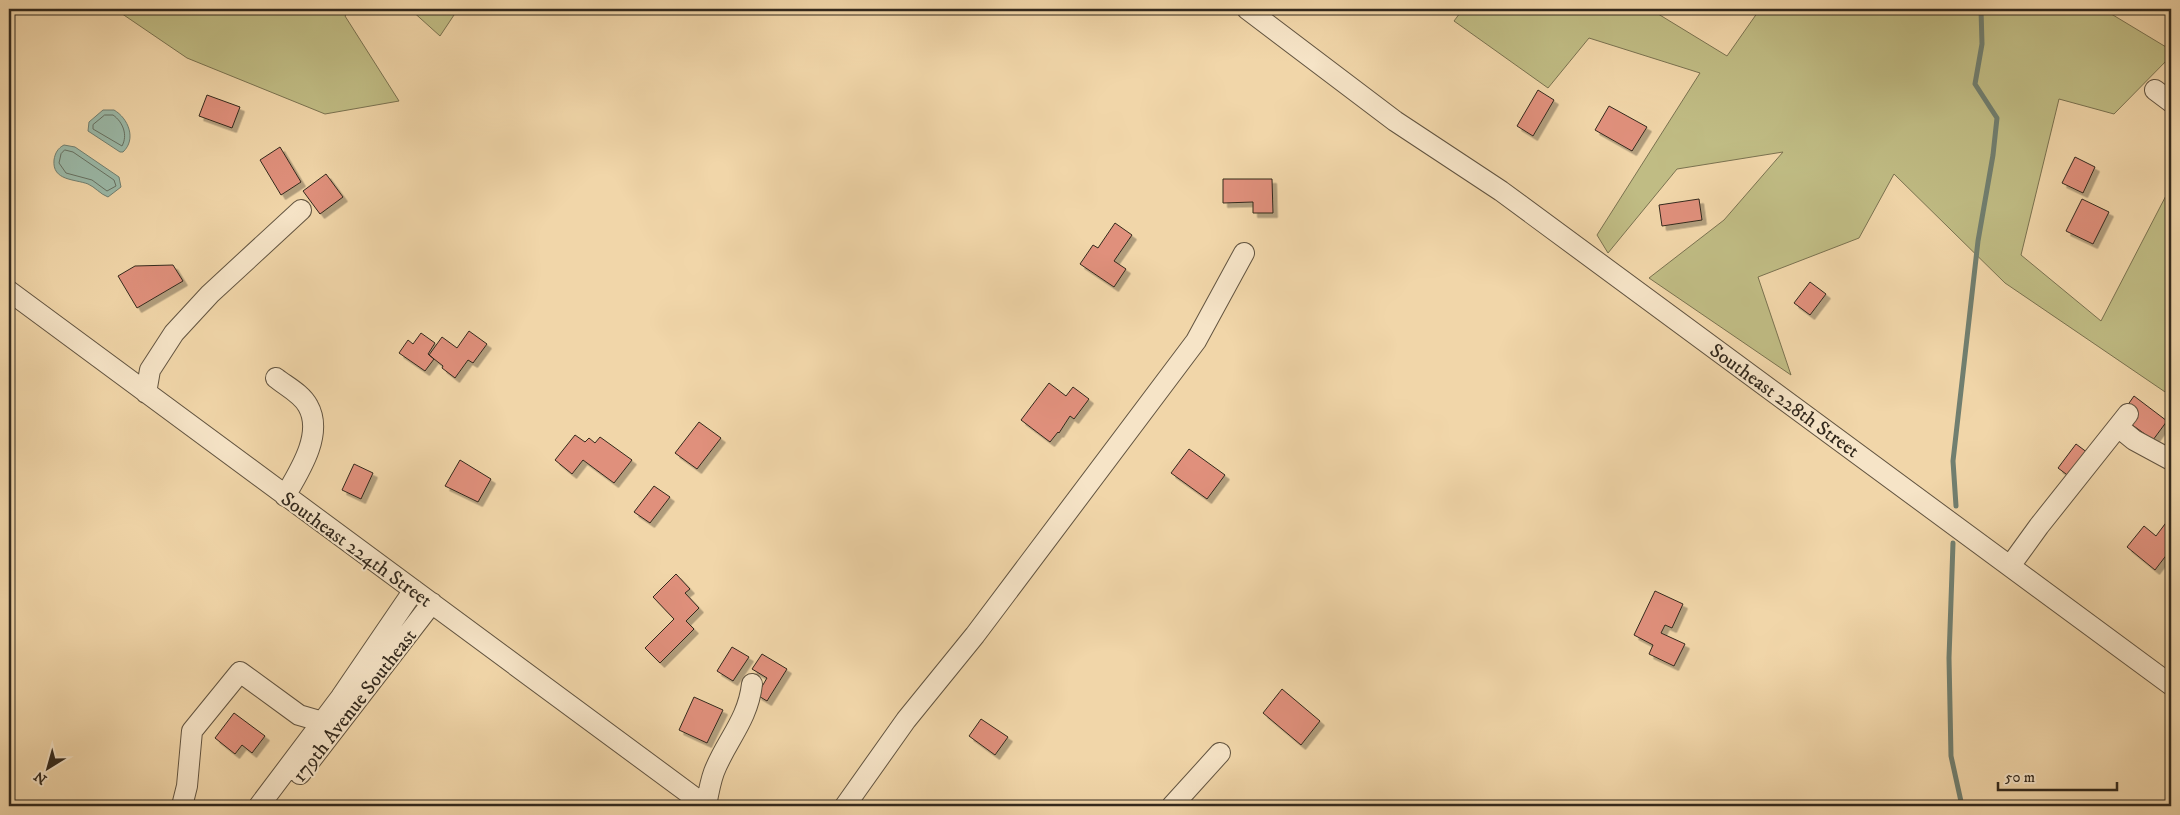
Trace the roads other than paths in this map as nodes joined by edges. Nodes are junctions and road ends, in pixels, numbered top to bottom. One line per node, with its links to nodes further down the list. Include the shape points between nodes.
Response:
1 (1247, 9): 11 (street, Southeast 228th Street, via 1395,121 1501,191)
2 (2155, 90): 3 (street)
3 (2171, 102)
4 (301, 210): 8 (street, via 210,294 174,333 150,370)
5 (1244, 253): 22 (street, via 1196,341 975,636 906,720)
6 (9, 292): 8 (street, Southeast 224th Street)
7 (276, 378): 10 (street, via 308,405 313,422 304,463)
8 (146, 393): 10 (street, Southeast 224th Street)
9 (2171, 460): 11 (street, via 2134,440 2123,420)
10 (285, 496): 12 (street, Southeast 224th Street)
11 (2010, 566): 14 (street, Southeast 228th Street)
12 (414, 590): 13 (street, Southeast 224th Street); 16 (street)
13 (432, 603): 20 (street, 179th Avenue Southeast); 21 (street, Southeast 224th Street)
14 (2169, 678)
15 (752, 684): 21 (street, via 740,725 714,772)
16 (322, 722): 18 (street, via 299,715 240,672 192,732); 19 (street)
17 (1220, 753): 23 (street)
18 (182, 806)
19 (260, 806)
20 (276, 806)
21 (706, 806)
22 (845, 806)
23 (1172, 806)

